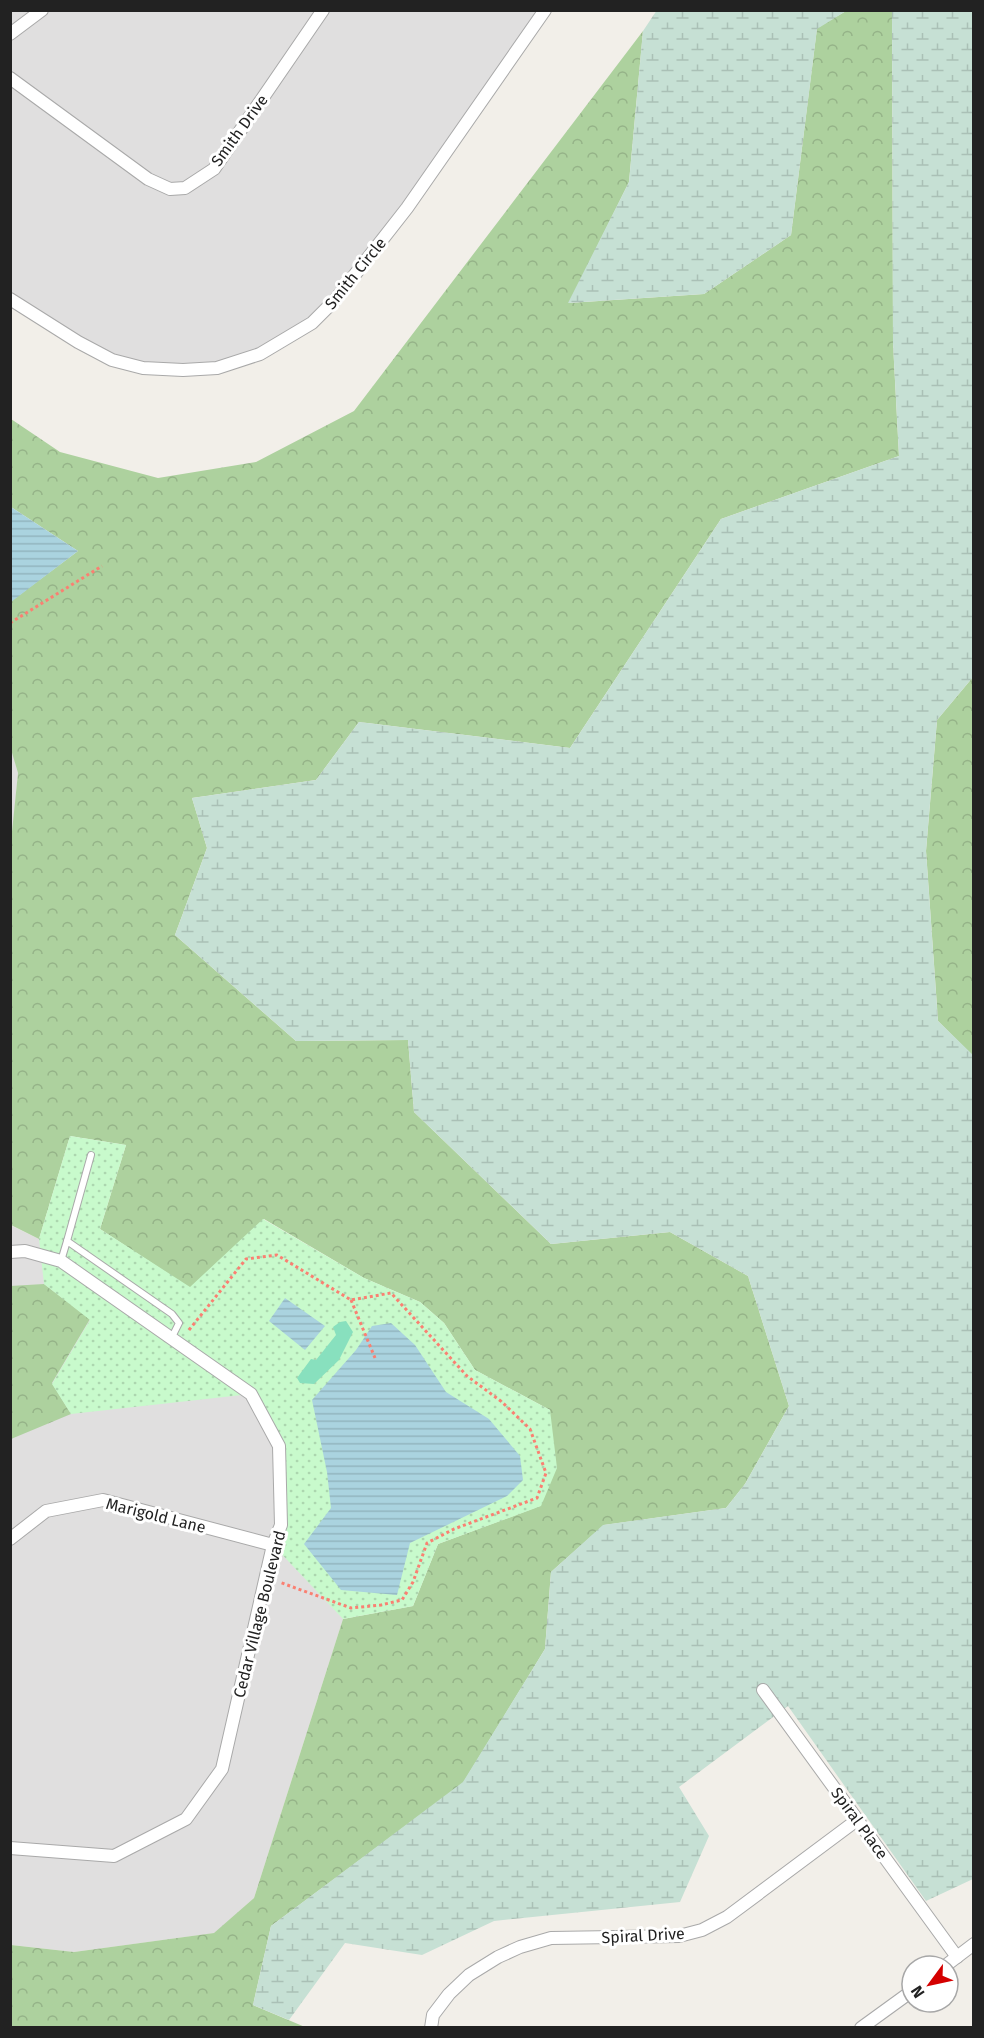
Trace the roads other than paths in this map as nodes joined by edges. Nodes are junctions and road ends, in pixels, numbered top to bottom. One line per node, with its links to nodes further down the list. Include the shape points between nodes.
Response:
1 (42, 10): 4 (street)
2 (323, 10): 5 (street, Smith Drive, via 214,169 185,188 170,189 148,179)
3 (545, 10): 6 (street, Smith Circle, via 407,208 335,300 312,323 260,354 217,368 143,368 112,360)
4 (10, 34)
5 (10, 78)
6 (10, 299)
7 (91, 1155): 8 (lane)
8 (67, 1241): 10 (lane); 11 (lane, via 172,1314 179,1323)
9 (10, 1252): 10 (street, Cedar Village Boulevard, via 25,1251)
10 (61, 1261): 11 (street, Cedar Village Boulevard)
11 (175, 1340): 13 (street, Cedar Village Boulevard, via 251,1394 279,1446 281,1526)
12 (10, 1539): 13 (street, Marigold Lane, via 46,1511 103,1500)
13 (273, 1545): 16 (street, Cedar Village Boulevard, via 222,1769 186,1819 114,1856)
14 (763, 1690): 15 (street, Spiral Place)
15 (857, 1820): 18 (street, Spiral Place); 21 (street, Spiral Drive, via 727,1917 702,1929 679,1936 551,1938 498,1957 448,1994 434,2015)
16 (10, 1848)
17 (974, 1944): 19 (street)
18 (955, 1954)
19 (960, 1955)
20 (900, 2000): 22 (street)
21 (431, 2028)
22 (861, 2028)

